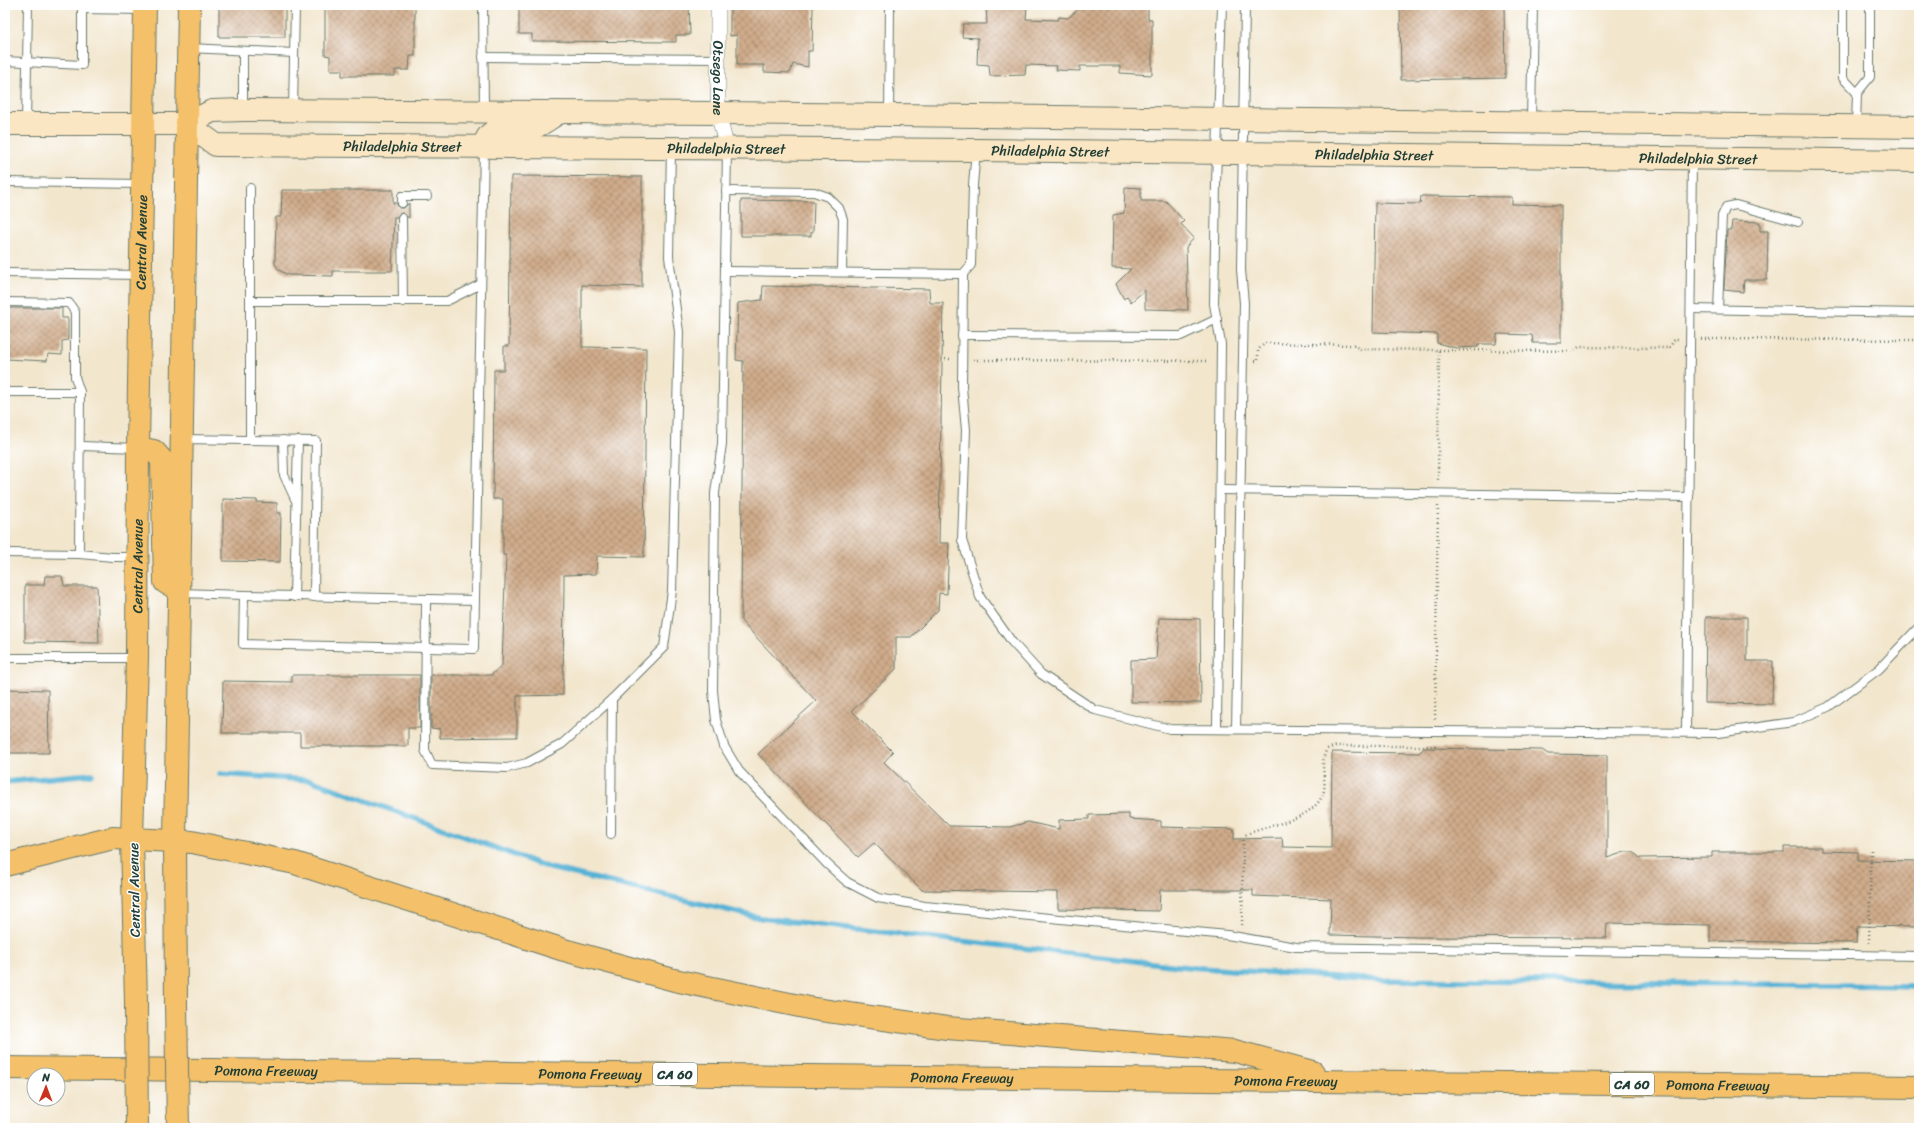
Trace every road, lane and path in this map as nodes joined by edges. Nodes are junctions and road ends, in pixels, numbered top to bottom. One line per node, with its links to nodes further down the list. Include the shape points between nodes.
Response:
1 (28, 5): 20 (lane)
2 (189, 5): 14 (main road)
3 (295, 5): 16 (lane)
4 (483, 5): 17 (lane)
5 (718, 5): 18 (street, Otsego Lane)
6 (890, 5): 27 (lane)
7 (1222, 5): 28 (lane)
8 (1245, 5): 29 (lane)
9 (1533, 5): 30 (lane)
10 (1844, 5): 21 (lane, via 1843,78)
11 (1870, 5): 21 (lane, via 1870,77)
12 (82, 7): 13 (lane); 20 (lane, via 82,65)
13 (145, 7): 32 (main road, Central Avenue)
14 (188, 48): 15 (lane); 33 (main road)
15 (243, 50): 16 (lane); 22 (lane)
16 (294, 53): 23 (lane)
17 (484, 57): 18 (lane); 24 (lane)
18 (718, 58): 26 (street, Otsego Lane)
19 (5, 61): 20 (lane)
20 (27, 61): 31 (lane)
21 (1857, 93): 35 (lane)
22 (243, 110): 23 (main road); 33 (main road, via 212,111)
23 (293, 110): 24 (main road)
24 (484, 112): 25 (main road)
25 (560, 112): 26 (main road); 37 (main road, via 532,128 503,128 492,132)
26 (718, 113): 27 (main road); 39 (street, Otsego Lane)
27 (889, 115): 28 (main road)
28 (1219, 120): 29 (main road); 41 (lane)
29 (1244, 120): 30 (main road); 42 (lane)
30 (1531, 123): 34 (main road)
31 (15, 124): 32 (main road)
32 (143, 124): 33 (main road); 46 (main road, Central Avenue)
33 (187, 124): 37 (main road, Philadelphia Street, via 216,144); 73 (main road)
34 (1739, 126): 35 (main road); 43 (main road, via 1711,135 1699,142 1693,150)
35 (1856, 126): 36 (main road)
36 (1919, 127)
37 (484, 146): 38 (main road, Philadelphia Street); 58 (lane)
38 (671, 148): 39 (main road, Philadelphia Street); 97 (lane, via 669,257 679,332 672,591 664,647)
39 (727, 149): 40 (main road, Philadelphia Street); 48 (lane)
40 (976, 150): 41 (main road, Philadelphia Street); 56 (lane, via 971,265)
41 (1218, 154): 42 (main road, Philadelphia Street); 65 (lane, via 1214,304)
42 (1243, 154): 43 (main road, Philadelphia Street); 70 (lane)
43 (1692, 158): 44 (main road, Philadelphia Street); 62 (lane)
44 (1919, 161)
45 (5, 182): 46 (lane)
46 (142, 184): 57 (main road, Central Avenue)
47 (250, 188): 59 (lane)
48 (726, 191): 53 (lane); 54 (lane, via 814,192 828,197 839,208 843,219)
49 (427, 196): 50 (lane, via 402,196)
50 (402, 203)
51 (402, 218): 61 (lane)
52 (1798, 222): 63 (lane, via 1736,206 1726,207 1722,216)
53 (726, 271): 54 (lane); 107 (lane, via 722,444 715,493 713,691 716,720 724,746 739,771 837,873 847,882 878,898 925,906)
54 (842, 272): 56 (lane)
55 (5, 273): 57 (lane)
56 (963, 274): 66 (lane)
57 (141, 275): 78 (main road, Central Avenue)
58 (481, 284): 61 (lane, via 447,301); 92 (lane)
59 (250, 300): 61 (lane); 74 (lane)
60 (5, 302): 72 (lane, via 69,303 73,307 76,377)
61 (403, 302)
62 (1691, 309): 63 (lane); 82 (lane)
63 (1718, 309): 64 (lane)
64 (1919, 313)
65 (1217, 319): 66 (lane, via 1181,336); 69 (lane, via 1222,344)
66 (962, 335): 68 (lane)
67 (944, 359): 68 (path)
68 (962, 360): 69 (path); 98 (lane, via 966,430 962,540 980,597 1012,642 1041,674 1096,710 1170,729)
69 (1221, 361): 79 (lane)
70 (1243, 361): 80 (lane); 81 (path, via 1258,361 1258,350 1265,343 1354,345 1359,349 1440,350)
71 (5, 392): 72 (lane)
72 (80, 392): 77 (lane)
73 (182, 439): 74 (lane); 87 (main road)
74 (250, 440): 75 (lane)
75 (283, 440): 76 (lane); 83 (lane, via 284,475)
76 (298, 440): 83 (lane); 90 (lane, via 316,441)
77 (81, 446): 78 (lane); 85 (lane)
78 (138, 448): 86 (main road, Central Avenue); 87 (main road, via 154,451 162,460 165,582)
79 (1220, 490): 80 (lane); 98 (lane)
80 (1240, 490): 81 (lane); 99 (lane)
81 (1438, 494): 82 (lane); 100 (path)
82 (1689, 497): 101 (lane)
83 (296, 501): 89 (lane)
84 (5, 553): 85 (lane)
85 (79, 554): 86 (lane)
86 (137, 557): 96 (main road, Central Avenue)
87 (179, 593): 88 (lane); 104 (main road)
88 (244, 595): 89 (lane); 94 (lane, via 243,644)
89 (294, 597): 90 (lane)
90 (314, 598): 91 (lane)
91 (426, 599): 92 (lane); 94 (lane)
92 (474, 600): 94 (lane, via 474,649)
93 (1919, 627): 101 (lane, via 1879,669 1828,707 1793,722 1718,733)
94 (426, 647): 97 (lane, via 425,750 432,765 507,768 527,763 562,744)
95 (5, 658): 96 (lane)
96 (137, 658): 103 (main road, Central Avenue)
97 (612, 700): 102 (lane)
98 (1217, 729): 99 (lane)
99 (1236, 729): 100 (lane)
100 (1435, 731): 101 (lane); 107 (path, via 1435,746 1336,746 1327,749 1323,756 1323,793 1314,807 1291,820 1243,836)
101 (1686, 732)
102 (611, 834)
103 (132, 839): 104 (main road); 106 (main road, via 109,838); 113 (main road, Central Avenue, bridge)
104 (175, 840): 111 (main road, via 295,863 564,950 674,980 814,1009 947,1028 1235,1051); 114 (main road, bridge)
105 (1871, 850): 108 (path)
106 (5, 865)
107 (1242, 938): 108 (lane, via 1296,948)
108 (1869, 955): 109 (lane)
109 (1919, 956)
110 (5, 1068): 111 (main road, Pomona Freeway / CA 60)
111 (1345, 1080): 112 (main road, Pomona Freeway / CA 60)
112 (1919, 1087)
113 (137, 1128)
114 (178, 1128)

